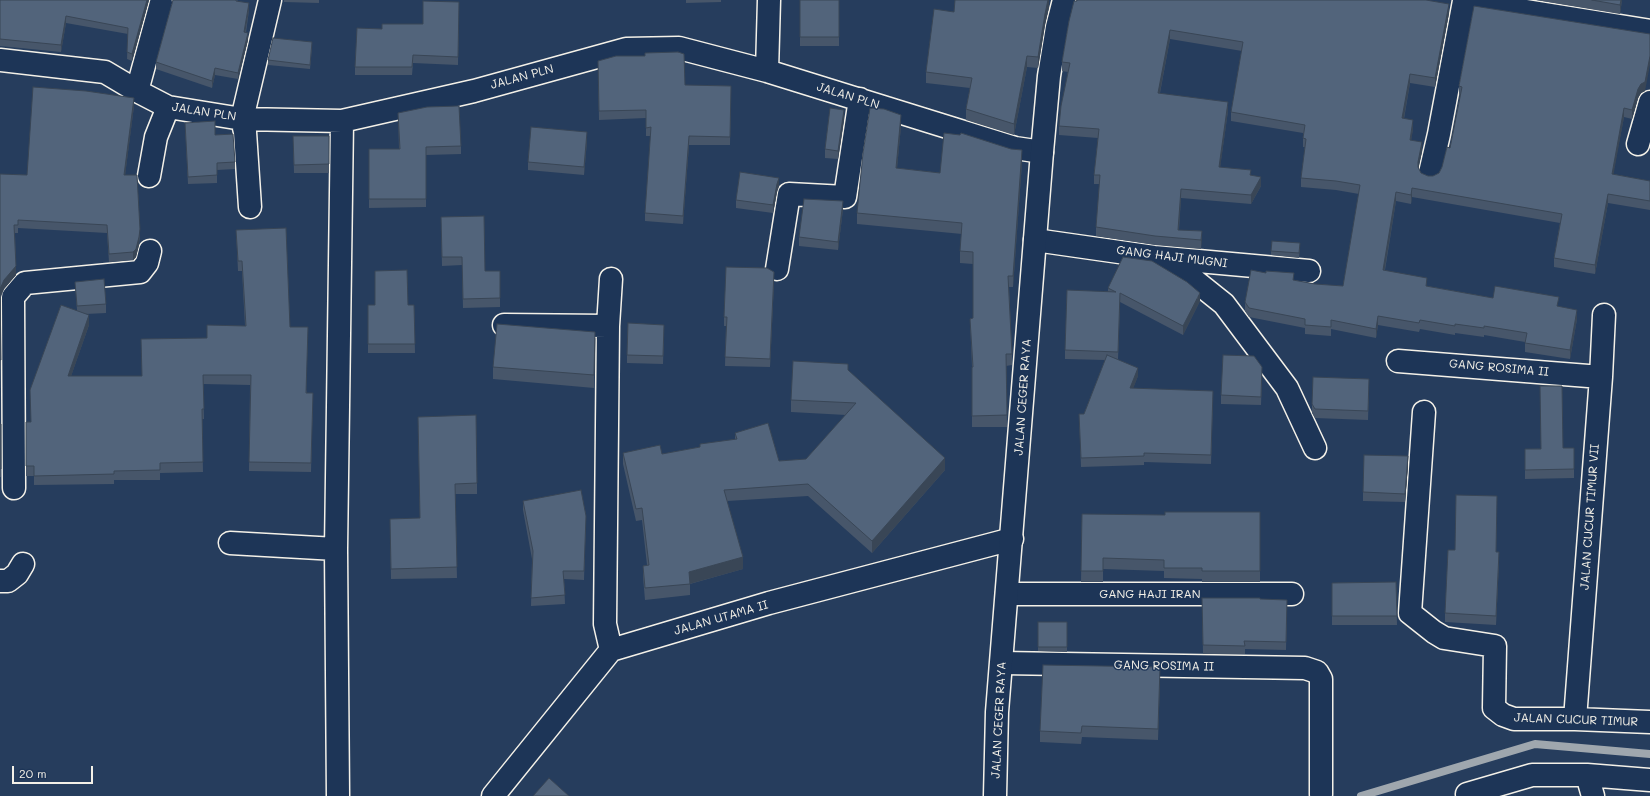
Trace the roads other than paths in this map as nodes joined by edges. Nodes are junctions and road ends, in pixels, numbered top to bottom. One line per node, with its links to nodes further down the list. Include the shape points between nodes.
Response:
1 (270, 0): 13 (street)
2 (769, 0): 8 (street)
3 (1064, 0): 16 (street, JALAN CEGER RAYA, via 1049,76)
4 (1460, 0): 6 (street); 17 (street)
5 (161, 3): 9 (street)
6 (1650, 31)
7 (0, 60): 9 (street, JALAN PLN, via 105,72)
8 (768, 71): 10 (street, JALAN PLN); 14 (street, JALAN PLN, via 679,48 626,49 474,90)
9 (137, 91): 12 (street, JALAN PLN)
10 (860, 100): 16 (street, JALAN PLN, via 1015,148); 23 (street, via 845,197 788,194)
11 (1650, 102): 15 (street)
12 (168, 107): 13 (street, JALAN PLN); 18 (street, via 156,137)
13 (242, 119): 14 (street, JALAN PLN); 19 (street)
14 (342, 121): 37 (street)
15 (1638, 144)
16 (1042, 152): 20 (street, JALAN CEGER RAYA)
17 (1430, 173)
18 (149, 176)
19 (250, 207)
20 (1035, 240): 22 (street, GANG HAJI MUGNI); 35 (street, JALAN CEGER RAYA)
21 (150, 251): 26 (street, via 147,263 140,272 25,282)
22 (1154, 256): 24 (street, GANG HAJI MUGNI); 33 (street, via 1194,280 1224,304 1286,388)
23 (777, 269)
24 (1309, 271)
25 (611, 279): 29 (street)
26 (8, 294): 34 (street, via 13,297)
27 (1604, 315): 31 (street, JALAN CUCUR TIMUR VII)
28 (504, 325): 29 (street)
29 (608, 326): 42 (street, via 605,624)
30 (1398, 360): 31 (street, GANG ROSIMA II)
31 (1601, 377): 44 (street, JALAN CUCUR TIMUR VII)
32 (1424, 412): 44 (street, JALAN CUCUR TIMUR, via 1410,613 1444,638 1495,646 1494,708 1503,715 1514,719)
33 (1315, 448)
34 (14, 488)
35 (1012, 539): 40 (street, JALAN CEGER RAYA); 42 (street, JALAN UTAMA II, via 769,603)
36 (230, 543): 37 (street)
37 (336, 549): 50 (street)
38 (23, 564): 39 (street, via 17,574 8,581)
39 (0, 581)
40 (1007, 594): 41 (street, GANG HAJI IRAN); 43 (street, JALAN CEGER RAYA)
41 (1292, 594)
42 (611, 650): 51 (street)
43 (1002, 663): 48 (street, GANG ROSIMA II, via 1305,668 1317,672 1321,679); 52 (street, JALAN CEGER RAYA, via 997,712)
44 (1575, 719): 45 (street, JALAN CUCUR TIMUR)
45 (1650, 722)
46 (1587, 775): 47 (street); 49 (street, via 1532,774); 53 (street)
47 (1650, 780)
48 (1321, 794)
49 (1467, 794)
50 (338, 796)
51 (493, 796)
52 (995, 796)
53 (1593, 796)

